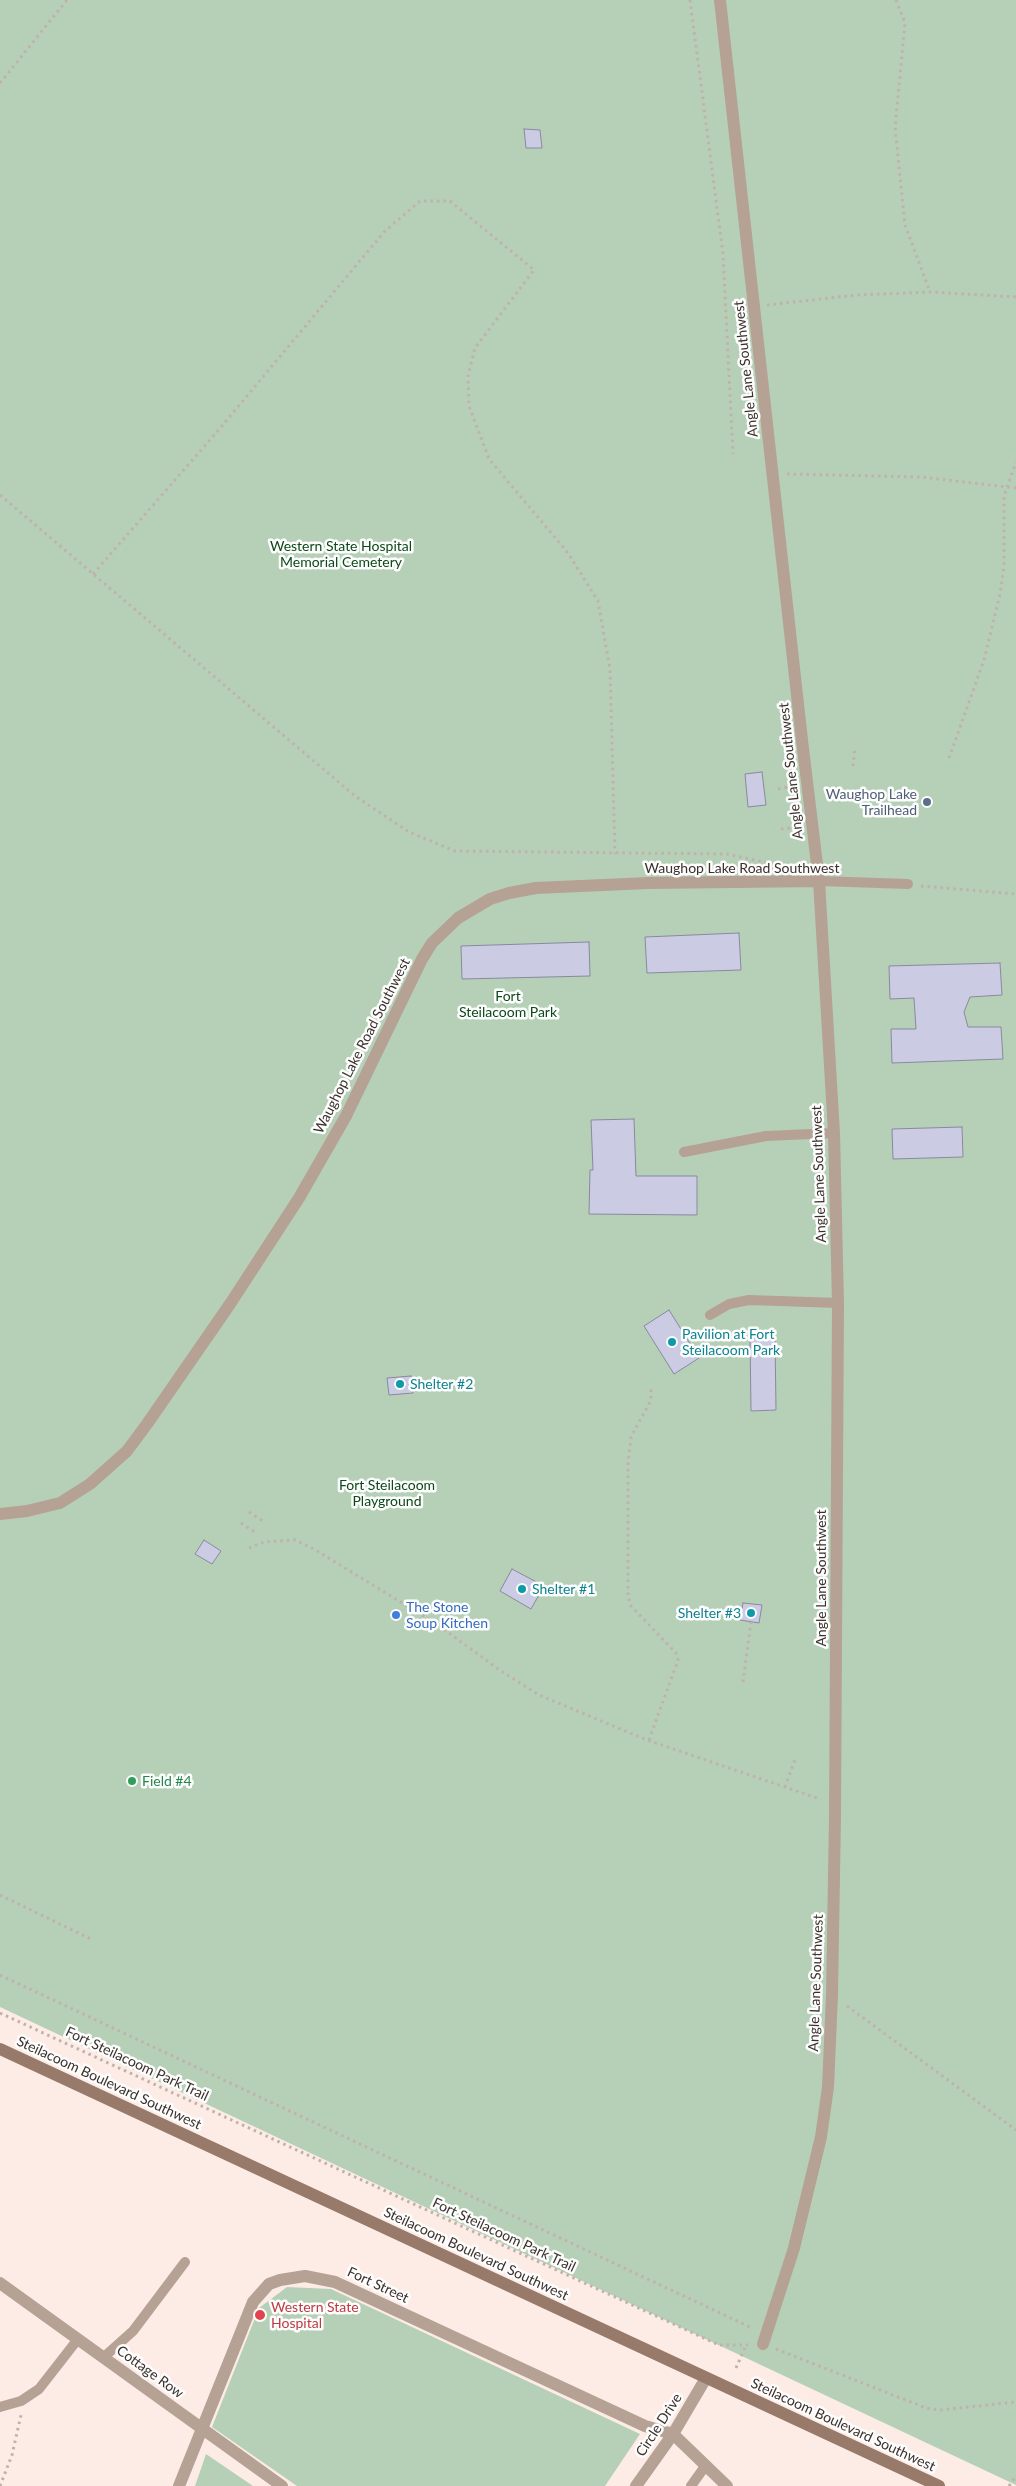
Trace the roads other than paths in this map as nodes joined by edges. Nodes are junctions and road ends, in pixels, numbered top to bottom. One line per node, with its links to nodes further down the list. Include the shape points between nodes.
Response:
1 (720, 0): 2 (street, Angle Lane Southwest)
2 (819, 881): 3 (lane, Waughop Lake Road Southwest); 4 (street, Angle Lane Southwest); 8 (street, Waughop Lake Road Southwest, via 536,888 508,892 458,918 432,943 422,959 346,1116 299,1198 132,1444 90,1484 60,1503 27,1512)
3 (908, 884)
4 (834, 1133): 5 (lane, via 766,1136); 6 (street, Angle Lane Southwest)
5 (684, 1152)
6 (838, 1303): 7 (lane, via 749,1300 729,1304); 13 (street, Angle Lane Southwest, via 835,1810 828,2087 821,2137 794,2248)
7 (710, 1315)
8 (0, 1514)
9 (0, 2049): 15 (main road, Steilacoom Boulevard Southwest)
10 (185, 2262): 14 (lane, via 133,2331)
11 (0, 2283): 12 (street, Cottage Row)
12 (78, 2339): 14 (street, Cottage Row); 16 (lane, via 39,2389 21,2401)
13 (765, 2339)
14 (104, 2357): 17 (street, Cottage Row)
15 (706, 2378): 18 (street, Circle Drive); 25 (main road, Steilacoom Boulevard Southwest)
16 (0, 2407)
17 (204, 2428): 18 (street, Fort Street, via 254,2302 269,2284 305,2276 336,2282 645,2426); 20 (street, Fort Street); 21 (street, Cottage Row)
18 (673, 2434): 19 (street); 22 (street, Circle Drive)
19 (706, 2465): 23 (lane); 24 (street)
20 (179, 2486)
21 (282, 2486)
22 (636, 2486)
23 (691, 2486)
24 (727, 2486)
25 (939, 2486)

